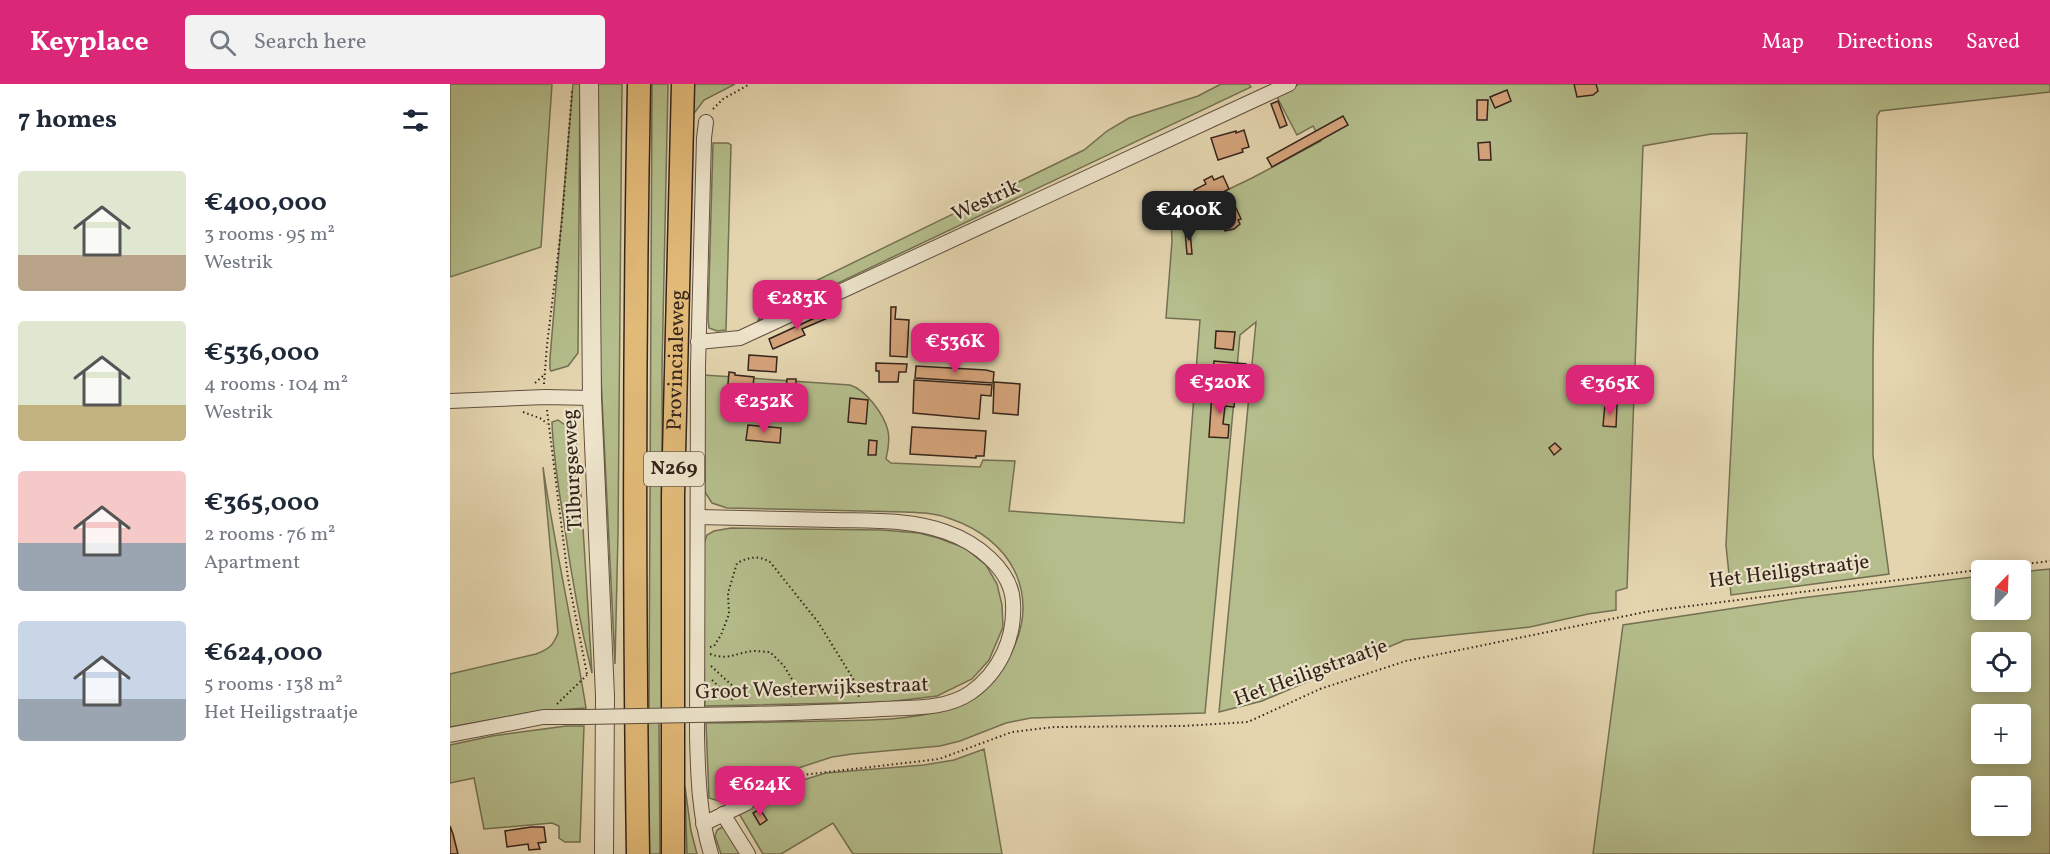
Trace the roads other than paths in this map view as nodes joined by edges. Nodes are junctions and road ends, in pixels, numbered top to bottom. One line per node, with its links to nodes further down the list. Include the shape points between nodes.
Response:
1 (589, 84): 7 (street, Tilburgseweg)
2 (639, 84): 15 (highway, Provincialeweg / N269)
3 (683, 84): 16 (highway, Provincialeweg / N269, via 673,496)
4 (1288, 84): 6 (street, Westrik, via 740,338)
5 (706, 122): 6 (street)
6 (698, 342): 9 (street)
7 (592, 398): 8 (street); 14 (street, Tilburgseweg, via 605,696)
8 (450, 401)
9 (698, 517): 10 (street, Groot Westerwijksestraat, bridge, via 902,522 946,532 977,548 998,566 1013,592 1014,623 1004,654 970,693 939,706 543,717); 13 (street, via 698,788)
10 (450, 735)
11 (747, 803): 12 (street)
12 (723, 814): 13 (street); 18 (street)
13 (703, 824): 17 (street)
14 (604, 854)
15 (638, 854)
16 (673, 854)
17 (711, 854)
18 (748, 854)

